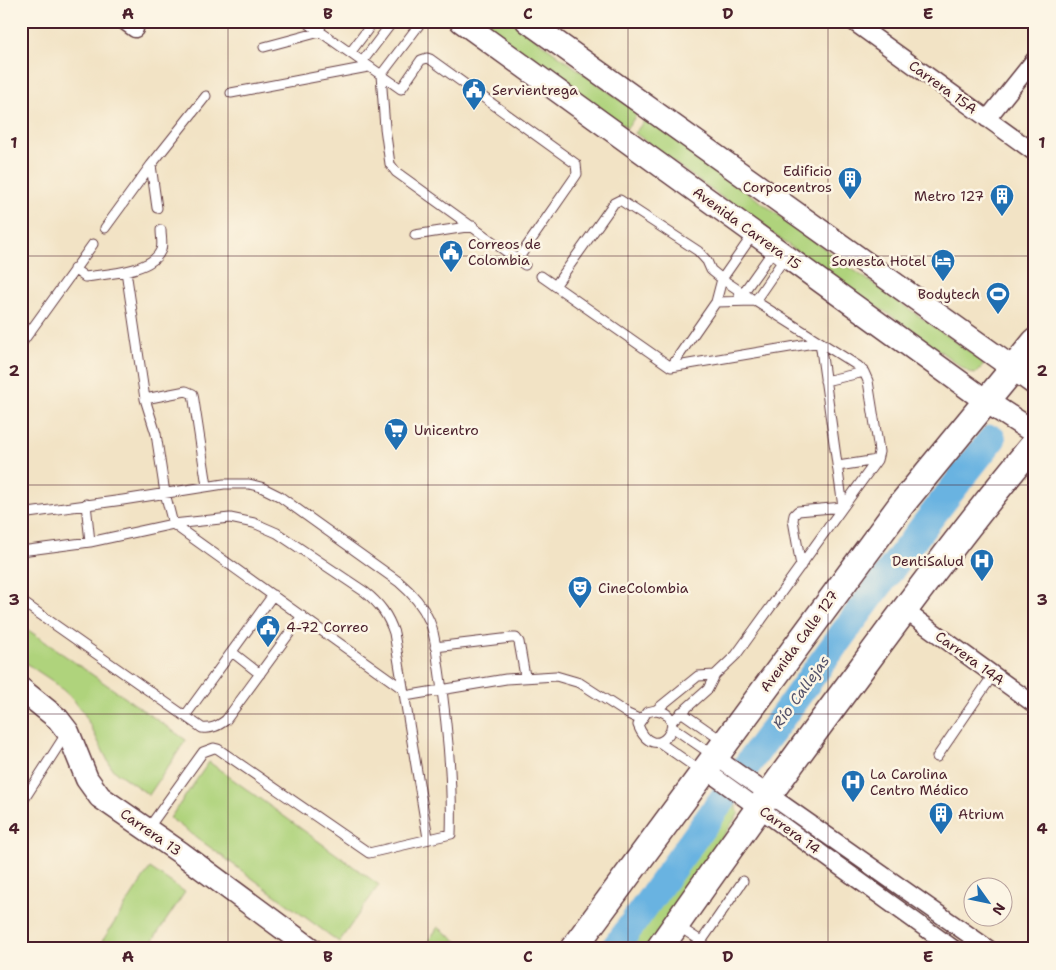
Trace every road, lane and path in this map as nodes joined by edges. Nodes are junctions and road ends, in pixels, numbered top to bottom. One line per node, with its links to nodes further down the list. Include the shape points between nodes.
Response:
1 (305, 21): 9 (lane)
2 (321, 21): 9 (lane)
3 (374, 21): 11 (lane)
4 (393, 21): 13 (lane)
5 (422, 21): 14 (lane)
6 (461, 21): 24 (main road, Avenida Carrera 15)
7 (527, 21): 42 (main road)
8 (852, 21): 17 (street, Carrera 15A)
9 (320, 32): 10 (lane); 11 (lane)
10 (264, 47)
11 (350, 53): 13 (lane)
12 (1035, 59): 17 (street)
13 (365, 65): 14 (lane); 15 (lane)
14 (381, 75): 21 (lane, via 390,164 400,176); 28 (lane, via 400,89 421,60 430,59 576,164 576,178)
15 (231, 93)
16 (206, 96): 19 (lane)
17 (987, 119): 18 (street, Carrera 15A)
18 (1029, 154)
19 (151, 165): 20 (lane); 22 (lane)
20 (157, 208)
21 (473, 226): 25 (lane); 28 (lane)
22 (105, 228)
23 (161, 230): 31 (lane, via 162,246 158,255 148,263)
24 (754, 233): 27 (main road, Avenida Carrera 15); 33 (lane)
25 (415, 235)
26 (93, 244): 30 (lane)
27 (780, 252): 35 (lane); 36 (lane); 47 (main road, Avenida Carrera 15)
28 (518, 259): 29 (lane)
29 (525, 265)
30 (74, 269): 31 (lane, via 85,278); 40 (lane)
31 (126, 271): 46 (lane)
32 (541, 276): 34 (lane)
33 (722, 279): 34 (lane, via 698,251 620,200 614,203); 35 (lane); 37 (lane)
34 (555, 286): 41 (lane)
35 (743, 293): 36 (lane); 37 (lane)
36 (755, 301): 37 (lane); 38 (lane)
37 (716, 302): 41 (lane)
38 (820, 342): 41 (lane); 43 (lane); 44 (lane)
39 (1035, 342): 42 (main road, Avenida Calle 127)
40 (21, 344)
41 (671, 367)
42 (1012, 368): 45 (main road); 47 (main road, Avenida Calle 127)
43 (864, 372): 44 (lane); 50 (lane, via 878,444)
44 (825, 381): 51 (lane)
45 (1035, 384)
46 (145, 399): 52 (lane, via 186,391 193,394); 53 (lane, via 156,434)
47 (986, 401): 48 (main road, Avenida Carrera 15); 83 (main road, Avenida Calle 127, via 901,505)
48 (1035, 433)
49 (1035, 443): 63 (main road)
50 (877, 460): 51 (lane); 55 (lane)
51 (838, 466): 55 (lane)
52 (208, 486): 53 (lane); 65 (lane, via 250,484 279,496 411,592 430,622)
53 (165, 493): 54 (lane); 57 (lane)
54 (86, 504): 56 (lane); 58 (lane)
55 (844, 507): 60 (lane); 60 (lane, via 798,511 794,515)
56 (21, 514)
57 (173, 524): 58 (lane); 61 (lane); 73 (lane, via 230,518 254,523 277,533 365,592 390,621)
58 (90, 542): 59 (lane)
59 (21, 551)
60 (801, 566): 68 (lane, via 736,655)
61 (273, 595): 64 (lane); 66 (lane)
62 (21, 601): 77 (lane)
63 (904, 610): 69 (street, Carrera 14A); 84 (main road)
64 (302, 616): 67 (lane); 73 (lane)
65 (435, 647): 70 (lane, via 516,638); 72 (lane)
66 (232, 652): 67 (lane); 77 (lane)
67 (260, 674): 77 (lane, via 221,724 202,728)
68 (715, 675): 75 (lane, via 698,676); 76 (lane, via 708,689)
69 (994, 675): 74 (street, Carrera 14A); 82 (lane)
70 (525, 676): 72 (lane); 78 (lane, via 570,679)
71 (21, 689): 80 (main road, Carrera 13, via 58,719)
72 (442, 689): 73 (lane); 87 (lane, via 452,803 451,834)
73 (404, 693): 87 (lane)
74 (1035, 705)
75 (656, 710): 78 (lane, via 647,712); 79 (lane, via 666,713)
76 (681, 712): 79 (lane); 83 (lane)
77 (185, 716)
78 (641, 720): 81 (lane, via 638,725 644,737)
79 (672, 724): 81 (lane, via 668,736); 83 (lane)
80 (68, 732): 85 (lane); 86 (main road, Carrera 13, via 93,789)
81 (659, 742): 83 (lane)
82 (937, 757)
83 (716, 764): 84 (street, Carrera 14); 94 (main road, Avenida Calle 127)
84 (759, 797): 88 (street, Carrera 14); 90 (street, Carrera 14); 91 (main road)
85 (21, 804)
86 (147, 830): 87 (lane, via 200,756 214,748 369,853); 93 (main road, Carrera 13)
87 (428, 838)
88 (887, 876): 90 (street); 97 (street, Carrera 14)
89 (743, 881): 92 (lane)
90 (876, 892): 96 (street, Carrera 14)
91 (676, 924): 92 (lane); 95 (main road)
92 (698, 945)
93 (311, 949)
94 (573, 949)
95 (659, 949)
96 (954, 949)
97 (989, 949)

